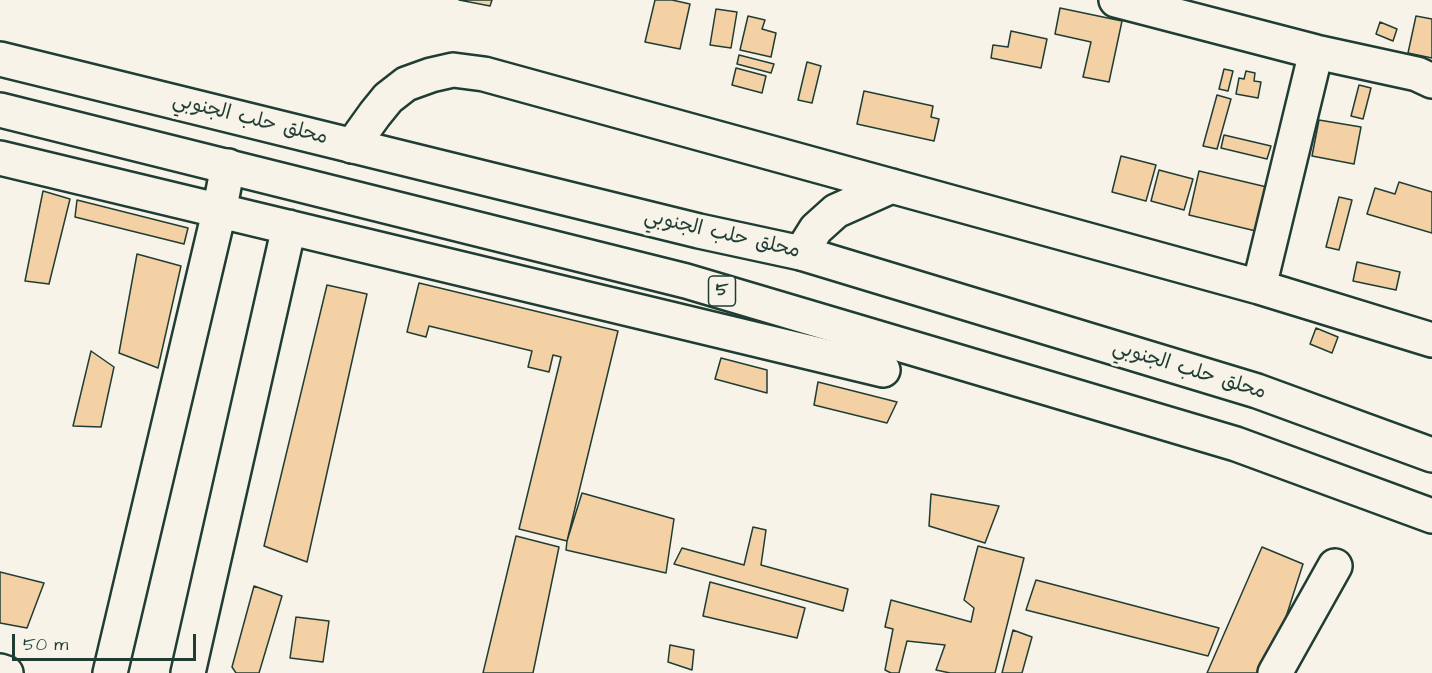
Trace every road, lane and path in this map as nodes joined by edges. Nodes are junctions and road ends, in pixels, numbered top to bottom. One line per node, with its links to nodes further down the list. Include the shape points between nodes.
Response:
1 (1116, 0): 2 (main road)
2 (1316, 52): 4 (main road); 13 (main road)
3 (0, 59): 6 (main road, محلق حلب الجنوبي)
4 (1432, 81)
5 (0, 110): 8 (main road, 5)
6 (352, 146): 9 (main road, via 388,98 406,84 453,70 484,74); 12 (main road, محلق حلب الجنوبي)
7 (0, 158): 10 (main road)
8 (228, 166): 10 (main road); 17 (main road, 5, via 686,281 1236,444)
9 (892, 186): 12 (main road, via 836,211 816,229); 13 (main road)
10 (219, 212): 11 (main road); 21 (main road)
11 (290, 227): 15 (main road); 22 (main road)
12 (801, 253): 16 (main road, محلق حلب الجنوبي, via 1257,391)
13 (1259, 287): 14 (main road)
14 (1432, 340)
15 (883, 370)
16 (1432, 455)
17 (1432, 516)
18 (1335, 566): 23 (main road)
19 (0, 672): 20 (main road)
20 (6, 673)
21 (110, 673)
22 (189, 673)
23 (1275, 673)

